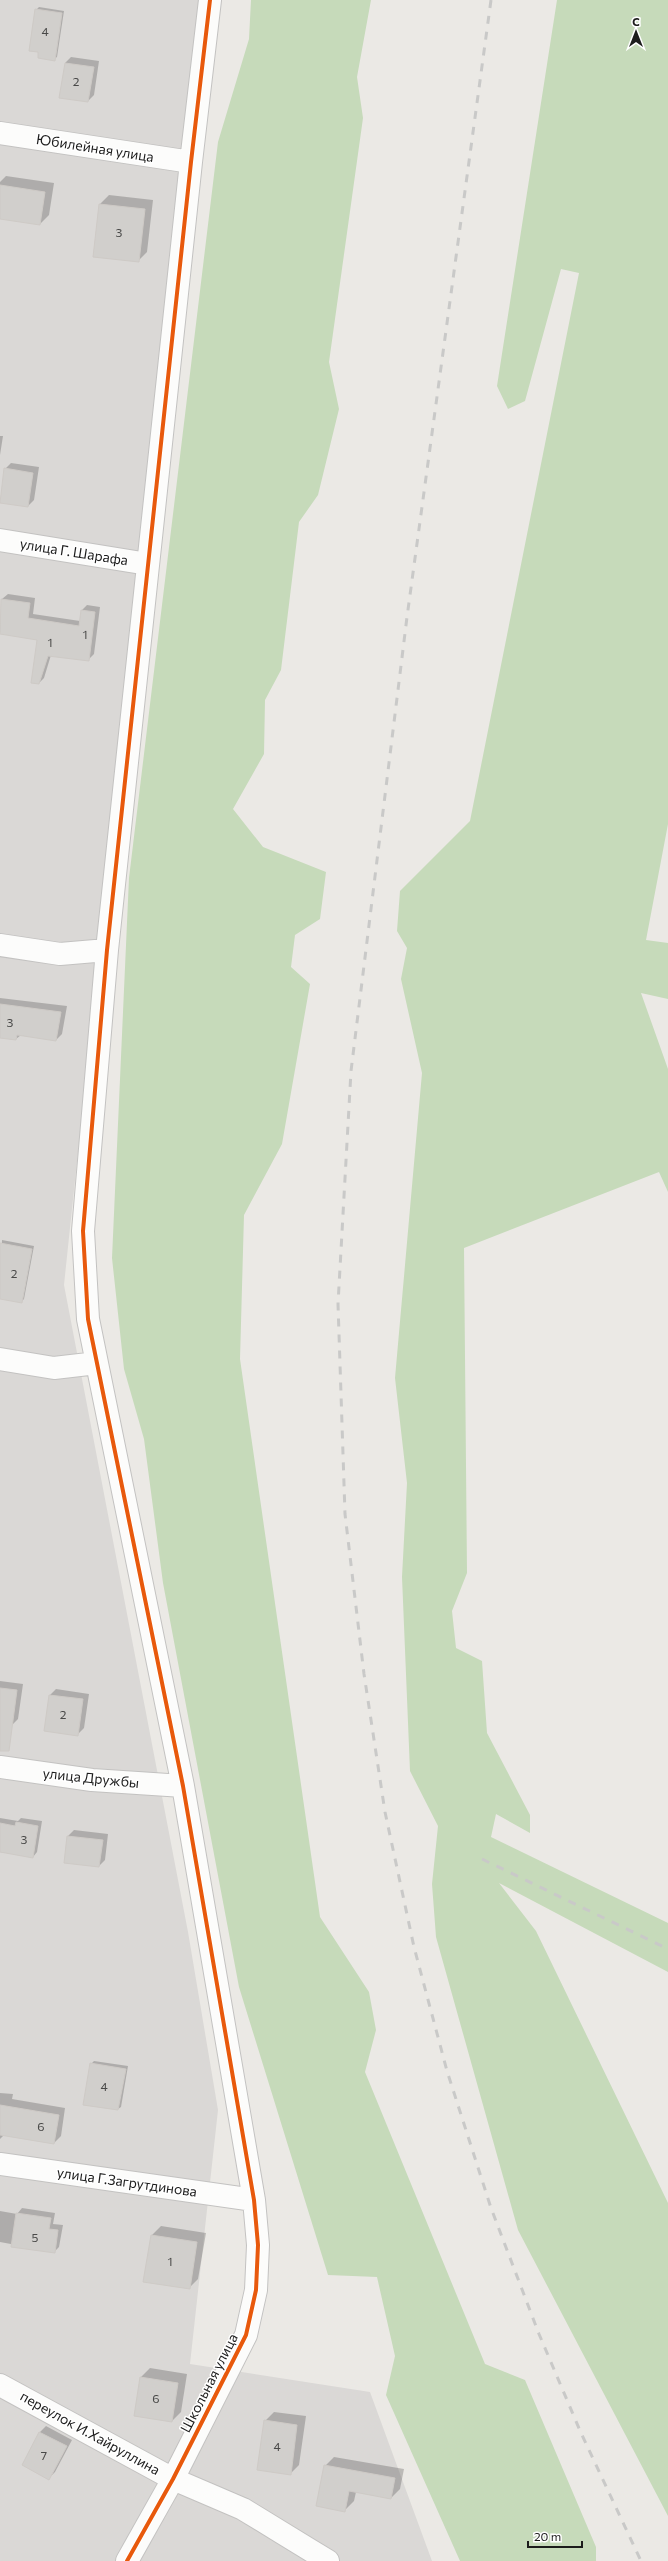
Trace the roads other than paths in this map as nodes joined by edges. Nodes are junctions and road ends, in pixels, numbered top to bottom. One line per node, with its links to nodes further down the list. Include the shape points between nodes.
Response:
1 (210, 0): 3 (street, Школьная улица)
2 (0, 133): 3 (street, Юбилейная улица)
3 (191, 162): 5 (street, Школьная улица)
4 (0, 540): 5 (street, улица Г. Шарафа)
5 (148, 564): 7 (street, Школьная улица)
6 (0, 945): 7 (street, via 60,954)
7 (107, 950): 9 (street, Школьная улица, via 83,1231 88,1318)
8 (0, 1359): 9 (street, via 54,1368)
9 (97, 1363): 11 (street, Школьная улица)
10 (0, 1767): 11 (street, улица Дружбы, via 92,1780)
11 (183, 1786): 13 (street, Школьная улица)
12 (0, 2164): 13 (street, улица Г.Загрутдинова)
13 (254, 2200): 15 (street, Школьная улица, via 258,2244 256,2290 246,2335)
14 (0, 2384): 15 (street, переулок И.Хайруллина)
15 (173, 2479): 16 (street, Школьная улица); 17 (street, переулок И.Хайруллина, via 243,2509)
16 (127, 2561)
17 (328, 2561)

